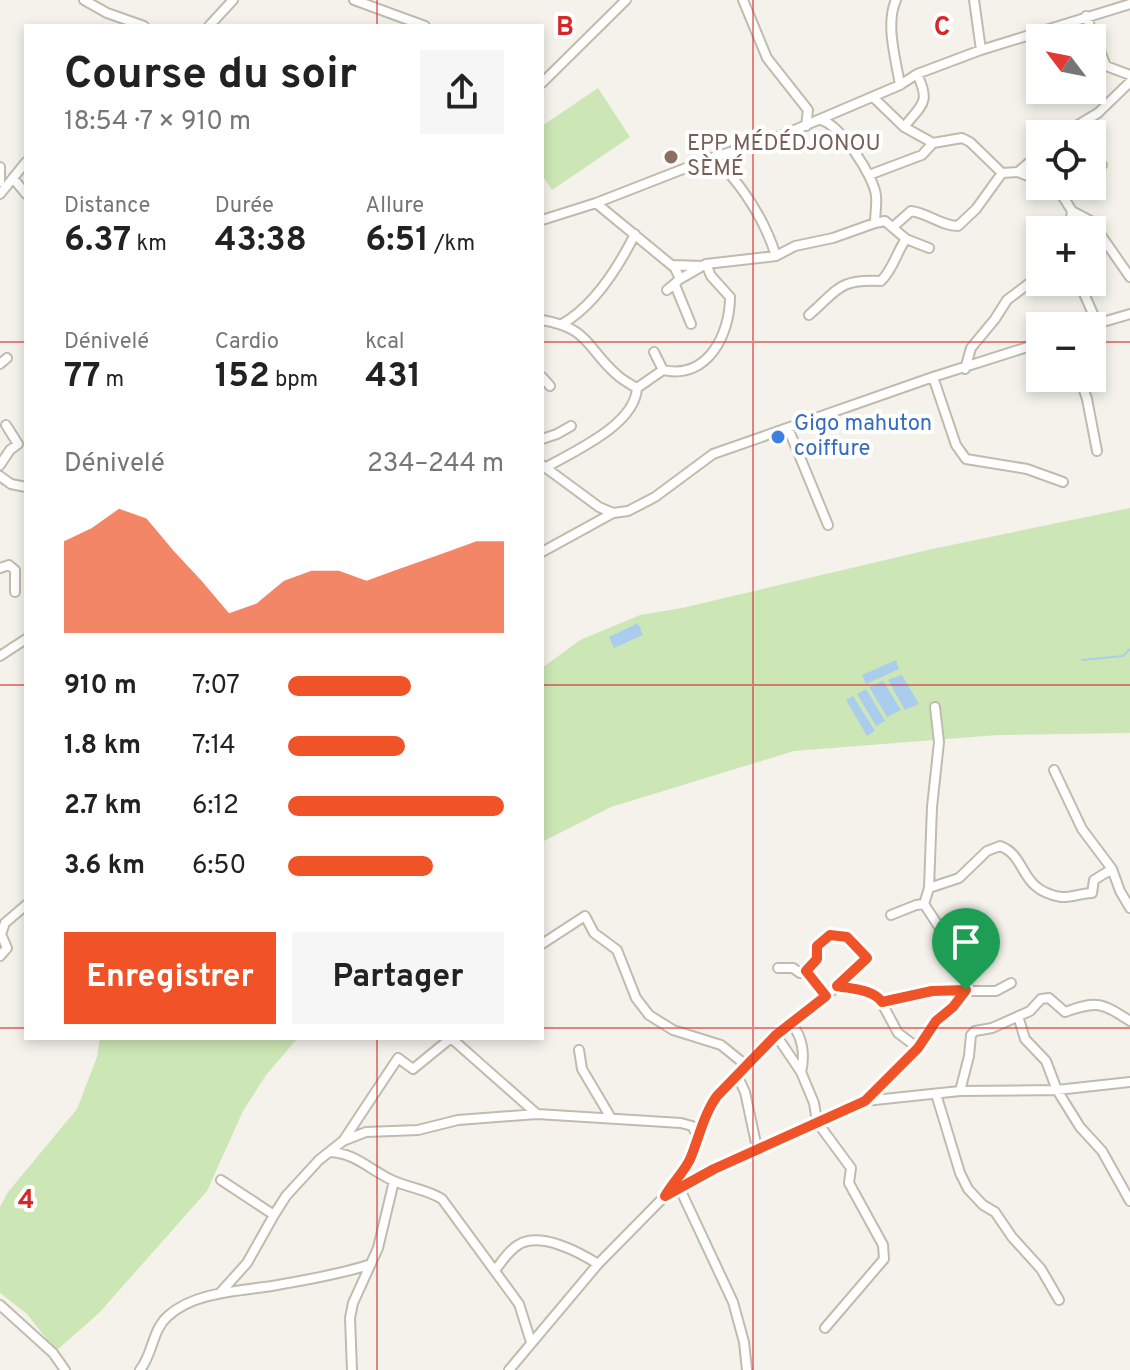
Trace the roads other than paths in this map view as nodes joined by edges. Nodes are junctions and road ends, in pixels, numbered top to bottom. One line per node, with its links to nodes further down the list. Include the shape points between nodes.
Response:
1 (84, 0): 10 (street)
2 (233, 0): 11 (street)
3 (354, 0): 12 (street)
4 (626, 0): 16 (street)
5 (743, 0): 21 (street, via 767,58)
6 (896, 0): 18 (street, via 893,37)
7 (974, 0): 13 (street)
8 (1130, 4): 9 (street)
9 (1086, 16): 13 (street); 15 (street, via 1105,64)
10 (138, 24)
11 (211, 24)
12 (420, 24)
13 (981, 50): 14 (street)
14 (917, 74): 18 (street); 26 (street, via 925,98)
15 (1130, 75)
16 (544, 81)
17 (1130, 82): 24 (street)
18 (900, 85): 19 (street)
19 (873, 97): 20 (street); 26 (street)
20 (845, 108): 22 (street); 27 (street)
21 (808, 110): 22 (street); 25 (street)
22 (829, 115): 23 (street)
23 (819, 120): 25 (street); 27 (street)
24 (1086, 120)
25 (806, 126): 29 (street)
26 (904, 127): 28 (street)
27 (841, 132): 35 (street)
28 (933, 143): 34 (street, via 962,138); 35 (street, via 922,155)
29 (714, 157): 42 (street); 49 (street, via 745,192)
30 (24, 164): 37 (street)
31 (1026, 165): 33 (street)
32 (0, 167): 38 (street)
33 (1018, 172): 34 (street); 36 (street)
34 (1002, 173): 46 (street, via 958,226 911,211)
35 (869, 175): 46 (street)
36 (1026, 175)
37 (13, 178): 39 (street); 40 (street)
38 (0, 182)
39 (24, 192)
40 (0, 194)
41 (1065, 200): 43 (street)
42 (596, 203): 45 (street); 47 (street)
43 (1072, 211): 44 (street); 55 (street, via 1091,221)
44 (1071, 216)
45 (544, 219)
46 (885, 223): 48 (street); 50 (street)
47 (635, 234): 53 (street); 62 (street, via 609,276)
48 (906, 239): 51 (street); 59 (street, via 881,281 849,282)
49 (772, 245): 50 (street); 52 (street)
50 (795, 246): 52 (street)
51 (929, 248)
52 (776, 256): 54 (street)
53 (671, 265): 54 (street); 56 (street)
54 (705, 265): 56 (street); 67 (street, via 730,297 720,343 699,365 678,372)
55 (1130, 277)
56 (674, 285): 63 (street)
57 (1026, 286): 66 (street, via 1007,300 971,348)
58 (1130, 314): 61 (street)
59 (809, 315)
60 (544, 320): 62 (street)
61 (1106, 320)
62 (562, 324): 71 (street, via 585,338 614,373)
63 (691, 324)
64 (1026, 348): 66 (street)
65 (654, 352): 67 (street)
66 (965, 369): 68 (street)
67 (663, 370): 71 (street)
68 (933, 377): 75 (street); 82 (street, via 956,445 966,459 1027,469)
69 (544, 379): 70 (street)
70 (550, 386)
71 (637, 388): 80 (street, via 629,410 614,427)
72 (1085, 392): 78 (street)
73 (6, 425): 77 (street)
74 (571, 426): 76 (street)
75 (788, 428): 84 (street, via 707,457 655,497); 85 (street)
76 (544, 438)
77 (22, 442): 79 (street)
78 (1097, 451)
79 (0, 465)
80 (544, 466): 84 (street)
81 (0, 476): 83 (street)
82 (1063, 482)
83 (24, 487)
84 (613, 513): 86 (street)
85 (828, 525)
86 (544, 551)
87 (22, 566): 88 (street)
88 (12, 567): 89 (street); 90 (street)
89 (0, 568)
90 (15, 592)
91 (24, 640): 92 (street)
92 (0, 656)
93 (935, 707): 96 (street, via 939,742)
94 (1054, 770): 95 (street, via 1082,829)
95 (1112, 869): 96 (street, via 1094,880 1092,893 1061,897 1036,888 1000,846 987,851 959,878); 99 (street)
96 (929, 888): 97 (street)
97 (924, 904): 100 (street); 107 (street, via 966,968)
98 (24, 907): 102 (street, via 5,923 1,934 7,948)
99 (1130, 908)
100 (891, 915)
101 (544, 943): 118 (street, via 585,916 594,933 617,950 636,998 649,1015 673,1030 721,1045)
102 (0, 956)
103 (778, 968): 104 (street)
104 (806, 971): 106 (street, via 817,959 824,937 845,936 867,958); 108 (street)
105 (1011, 983): 107 (street, via 996,991)
106 (837, 986): 108 (street); 109 (street, via 868,992)
107 (966, 990): 109 (street); 116 (street)
108 (826, 996): 112 (street)
109 (882, 1002): 116 (street, via 898,1033)
110 (1018, 1016): 111 (street, via 1049,998 1065,1012 1095,1003); 122 (street, via 1025,1039 1046,1061); 123 (street, via 971,1035)
111 (1130, 1021)
112 (792, 1025): 113 (street); 119 (street, via 801,1037)
113 (776, 1035): 118 (street); 119 (street)
114 (449, 1040): 130 (street, via 413,1069 398,1058)
115 (453, 1040): 126 (street)
116 (918, 1048): 125 (street)
117 (579, 1050): 127 (street, via 586,1077)
118 (747, 1066): 120 (street)
119 (801, 1072): 128 (street)
120 (737, 1075): 129 (street, via 709,1108); 131 (street)
121 (1130, 1082): 122 (street)
122 (1057, 1090): 123 (street); 137 (street, via 1102,1151)
123 (960, 1091): 124 (street)
124 (936, 1094): 125 (street); 143 (street, via 968,1189 995,1212)
125 (865, 1101): 128 (street)
126 (537, 1114): 127 (street); 130 (street, via 366,1132)
127 (611, 1118): 129 (street, via 681,1123 692,1126)
128 (817, 1122): 131 (street); 145 (street, via 851,1168 849,1183 883,1245 884,1259)
129 (698, 1137): 136 (street)
130 (343, 1141): 132 (street)
131 (757, 1148): 135 (street)
132 (330, 1152): 134 (street, via 345,1152); 138 (street)
133 (221, 1180): 138 (street)
134 (394, 1181): 140 (street, via 381,1238); 141 (street, via 442,1199)
135 (679, 1187): 136 (street); 151 (street, via 733,1302)
136 (665, 1196): 139 (street)
137 (1130, 1201)
138 (274, 1215): 142 (street, via 247,1263)
139 (598, 1264): 141 (street, via 572,1248 530,1242 518,1245); 146 (street)
140 (368, 1265): 142 (street); 149 (street, via 350,1318)
141 (495, 1270): 146 (street, via 519,1304)
142 (219, 1293): 148 (street, via 169,1315)
143 (1059, 1300)
144 (0, 1305): 147 (street)
145 (825, 1328)
146 (531, 1342): 150 (street)
147 (65, 1370)
148 (140, 1370)
149 (352, 1370)
150 (509, 1370)
151 (747, 1370)

